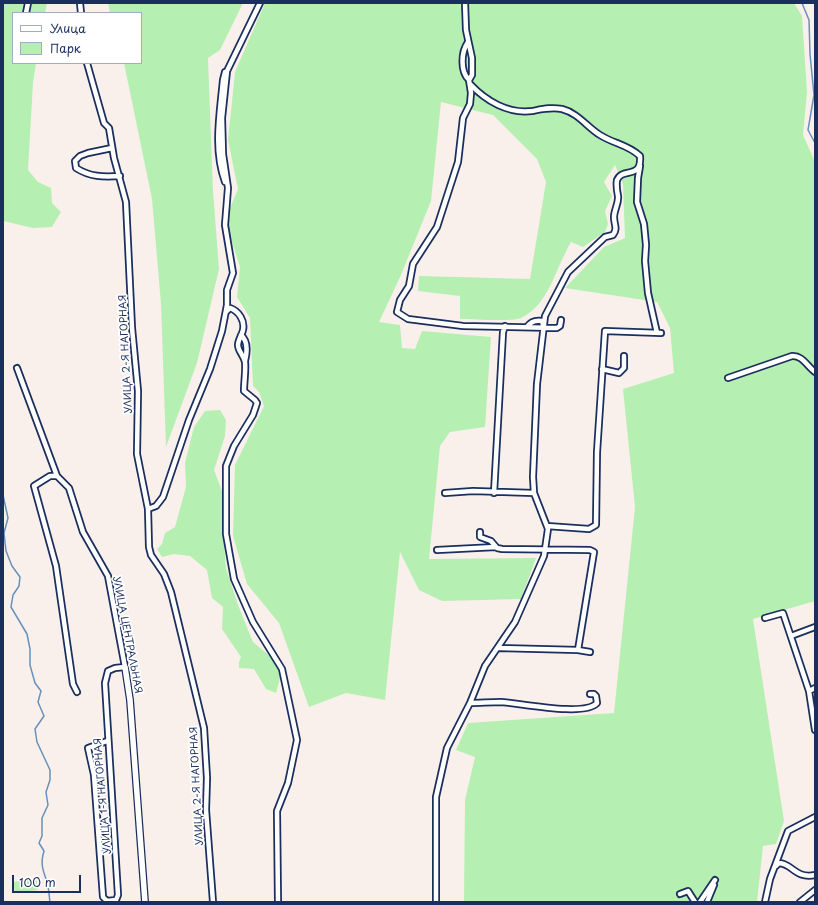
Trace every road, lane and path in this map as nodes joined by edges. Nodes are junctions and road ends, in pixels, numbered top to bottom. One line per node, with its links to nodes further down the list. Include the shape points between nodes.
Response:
1 (260, 3): 9 (street, via 228,70 222,124 228,188 225,225 232,273 227,290)
2 (466, 3): 3 (street)
3 (468, 42): 5 (street, via 472,58 472,75); 5 (street, via 462,56)
4 (87, 64): 6 (street, УЛИЦА 2-Я НАГОРНАЯ, via 104,123 109,128)
5 (469, 82): 7 (street, via 491,102 503,107 568,111 599,135 631,148 640,156); 11 (street, via 470,104 463,118 453,178 437,227 413,264 409,286 400,300 397,312 408,319 429,322 463,326)
6 (112, 148): 8 (street, УЛИЦА 2-Я НАГОРНАЯ); 8 (street, via 80,156 75,161 76,168 96,177)
7 (641, 165): 13 (street, via 637,170 619,177 617,181 615,233 613,236 604,237 564,277 547,310); 18 (street, via 637,202 644,224 648,293 659,333 605,331)
8 (120, 176): 25 (street, УЛИЦА 2-Я НАГОРНАЯ, via 126,210 138,391 137,462)
9 (226, 312): 14 (street, via 230,308 235,309 241,317); 25 (street, via 217,350 189,420 163,497 156,506)
10 (561, 320): 13 (street, via 557,328)
11 (505, 326): 12 (street); 22 (street)
12 (527, 327): 13 (street); 13 (street, via 537,320 542,321)
13 (542, 327): 24 (street, via 532,477)
14 (241, 335): 16 (street, via 238,345); 16 (street, via 247,346)
15 (624, 356): 18 (street, via 624,368 619,373)
16 (245, 361): 52 (street, via 244,391 257,403 226,466 226,534 232,573 253,622 282,669 296,730 295,758 277,811)
17 (18, 368): 21 (street)
18 (602, 369): 26 (street, via 596,525 589,528)
19 (815, 372): 20 (street, via 802,358 792,356)
20 (728, 378)
21 (57, 476): 37 (street, УЛИЦА ЦЕНТРАЛЬНАЯ, via 69,488 83,532 108,576); 40 (street, via 50,476 34,486 56,566 72,678)
22 (494, 492): 23 (street); 24 (street)
23 (445, 493)
24 (534, 493): 26 (street)
25 (148, 509): 51 (street, УЛИЦА 2-Я НАГОРНАЯ, via 149,551 164,574 171,592 204,728 206,810)
26 (547, 526): 30 (street)
27 (480, 532): 28 (street, via 480,537 491,541)
28 (496, 547): 29 (street); 30 (street)
29 (437, 550)
30 (545, 550): 34 (street, via 527,597); 35 (street, via 594,552)
31 (765, 618): 33 (street, via 783,613)
32 (815, 627): 33 (street)
33 (791, 636): 39 (street)
34 (499, 648): 35 (street); 42 (street, via 485,666)
35 (578, 650): 36 (street)
36 (590, 652)
37 (125, 667): 44 (street, УЛИЦА 1-Я НАГОРНАЯ, via 115,668 106,674); 50 (street, УЛИЦА ЦЕНТРАЛЬНАЯ, via 130,700)
38 (815, 688): 39 (street)
39 (809, 691): 43 (street)
40 (77, 692)
41 (590, 694): 42 (street, via 594,694 597,703 590,709 501,702)
42 (470, 703): 53 (street, via 447,748 436,797)
43 (815, 730)
44 (107, 740): 44 (street, УЛИЦА 1-Я НАГОРНАЯ, via 88,748 94,779 103,897 107,901 114,901 118,895 117,852)
45 (815, 817): 46 (street, via 788,831)
46 (776, 866): 47 (street, via 783,863 800,874); 57 (street)
47 (815, 875)
48 (815, 890): 58 (street)
49 (680, 894): 54 (street, via 688,891)
50 (145, 902)
51 (213, 902)
52 (278, 902)
53 (436, 902)
54 (695, 902)
55 (700, 902): 56 (street, via 716,880)
56 (707, 902)
57 (765, 902)
58 (800, 902)

